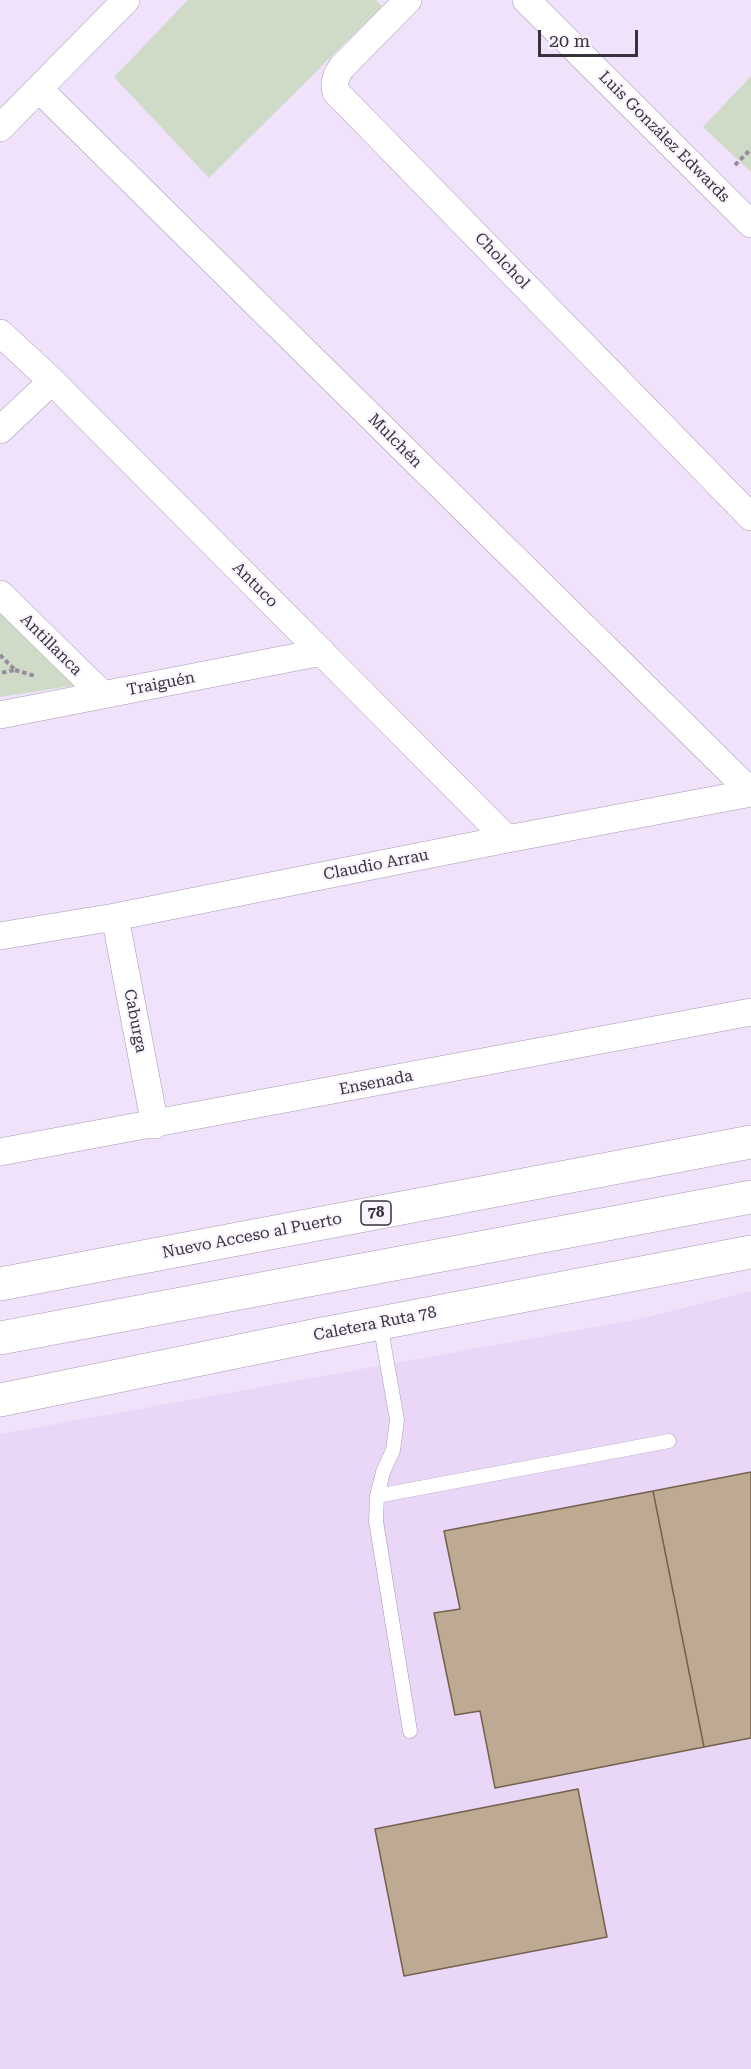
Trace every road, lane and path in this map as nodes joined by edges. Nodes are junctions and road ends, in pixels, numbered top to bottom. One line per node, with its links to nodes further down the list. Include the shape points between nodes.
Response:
1 (126, 0): 4 (street)
2 (408, 0): 10 (street, Cholchol, via 342,67 334,86 336,92)
3 (526, 0): 6 (street, Luis González Edwards)
4 (39, 89): 5 (street); 17 (street, Mulchén)
5 (4, 117)
6 (751, 224)
7 (0, 333): 8 (street, Antuco)
8 (51, 381): 9 (street); 12 (street, Antuco)
9 (0, 430)
10 (751, 517)
11 (0, 594): 15 (street, Antillanca)
12 (322, 652): 15 (street, Traiguén); 18 (street, Antuco)
13 (0, 655): 14 (path, via 15,670)
14 (0, 673)
15 (103, 695): 16 (street, Traiguén)
16 (0, 715)
17 (751, 793): 18 (street, Claudio Arrau)
18 (507, 839): 19 (street, Claudio Arrau)
19 (115, 917): 20 (street, Claudio Arrau); 22 (street, Caburga)
20 (0, 936)
21 (751, 1012): 22 (street, Ensenada)
22 (155, 1125): 24 (street, Ensenada)
23 (751, 1142): 27 (main road, Nuevo Acceso al Puerto / 78)
24 (0, 1152)
25 (751, 1197): 29 (main road)
26 (751, 1252): 28 (main road, Caletera Ruta 78)
27 (0, 1284)
28 (380, 1323): 30 (main road, Caletera Ruta 78); 32 (lane, via 397,1420 393,1450)
29 (0, 1338)
30 (0, 1400)
31 (669, 1441): 32 (lane)
32 (377, 1496): 33 (lane, via 376,1521)
33 (410, 1731)

